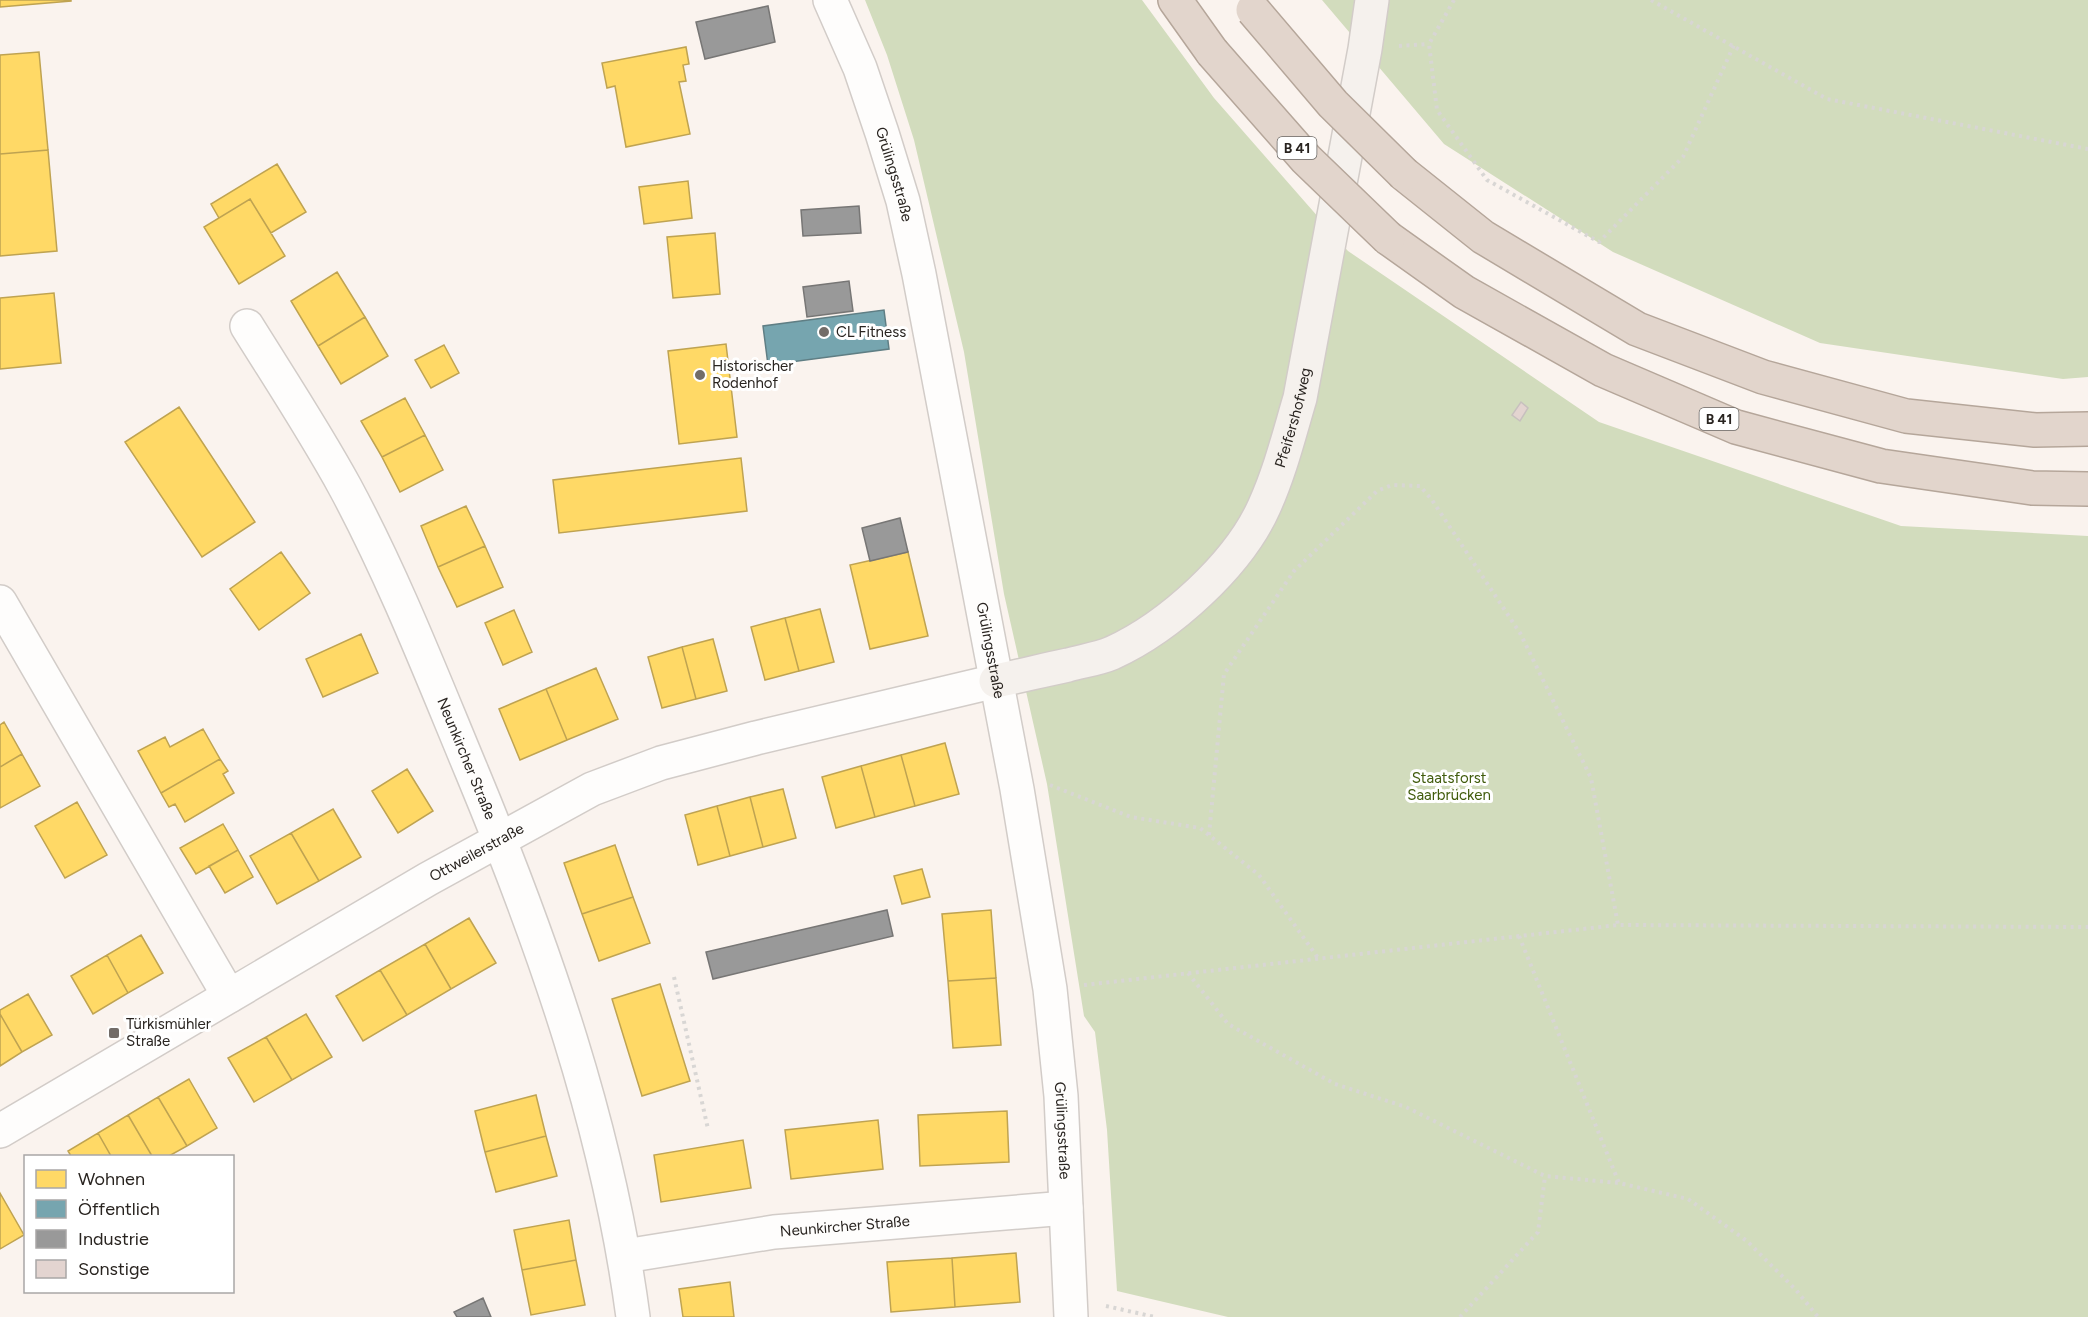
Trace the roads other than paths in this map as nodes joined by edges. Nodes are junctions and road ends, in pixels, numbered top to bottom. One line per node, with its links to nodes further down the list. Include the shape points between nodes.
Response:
1 (830, 0): 9 (street, Grülingsstraße, via 860,68 903,201)
2 (1175, 0): 7 (highway, B 41, bridge, via 1212,52 1306,159 1388,238 1464,292 1603,370 1736,427 1881,466 2032,488)
3 (1372, 0): 9 (street, Pfeifershofweg, via 1300,398 1263,508 1234,556 1158,627 1094,659)
4 (1249, 5): 6 (highway, bridge, via 1333,104 1404,174 1483,237 1637,328 1763,377 1906,416 2035,430)
5 (247, 326): 10 (street, Neunkircher Straße, via 345,486 388,574)
6 (2088, 429)
7 (2088, 489)
8 (0, 602): 11 (street)
9 (996, 681): 10 (street, Ottweilerstraße, via 660,763 592,789); 13 (street, Grülingsstraße, via 1050,989 1061,1096)
10 (499, 838): 11 (street, Ottweilerstraße); 14 (street, Neunkircher Straße, via 572,1042)
11 (229, 996): 12 (street, Ottweilerstraße)
12 (0, 1131)
13 (1066, 1208): 14 (street, Neunkircher Straße, via 774,1232); 15 (street, Grülingsstraße)
14 (625, 1256): 16 (street, Neunkircher Straße)
15 (1071, 1307)
16 (633, 1317)

